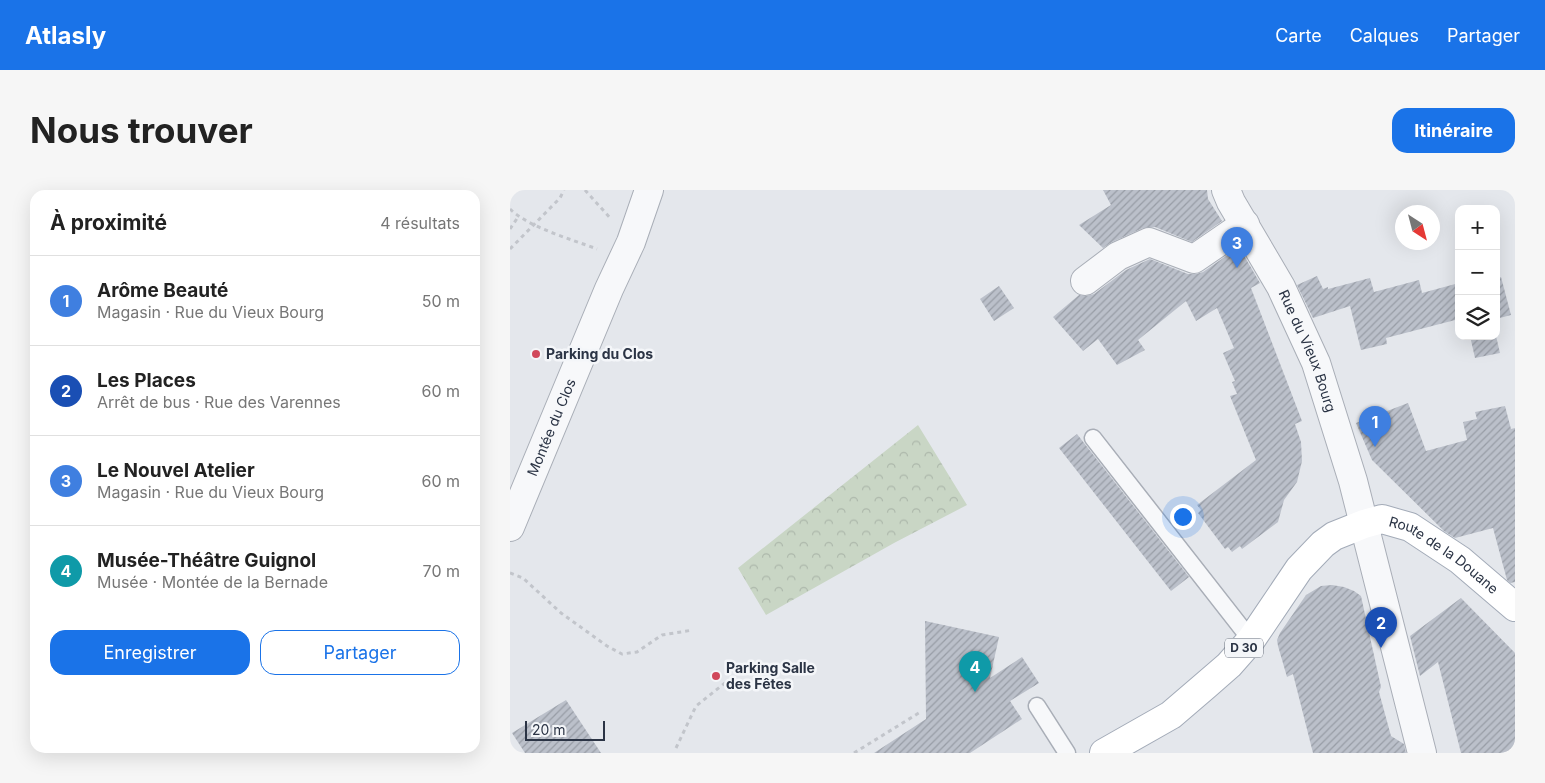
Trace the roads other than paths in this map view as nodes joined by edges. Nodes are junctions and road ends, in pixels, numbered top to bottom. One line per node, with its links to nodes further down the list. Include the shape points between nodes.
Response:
1 (649, 190): 7 (street, Montée du Clos, via 627,251)
2 (1226, 190): 3 (street, Rue du Vieux Bourg)
3 (1244, 224): 4 (street, via 1194,259 1149,242 1118,256); 6 (street, Rue du Vieux Bourg, via 1281,287 1316,363)
4 (1085, 281)
5 (1093, 438): 9 (lane)
6 (1364, 524): 8 (main road, Route de la Douane / D 30, via 1382,519 1410,527 1460,560); 9 (main road, D 30, via 1334,536 1317,550 1299,569); 13 (street, Rue du Vieux Bourg)
7 (510, 527)
8 (1515, 607)
9 (1251, 640): 12 (main road, D 30, via 1230,665 1171,715)
10 (1037, 706): 11 (lane)
11 (1067, 753)
12 (1104, 753)
13 (1422, 753)

